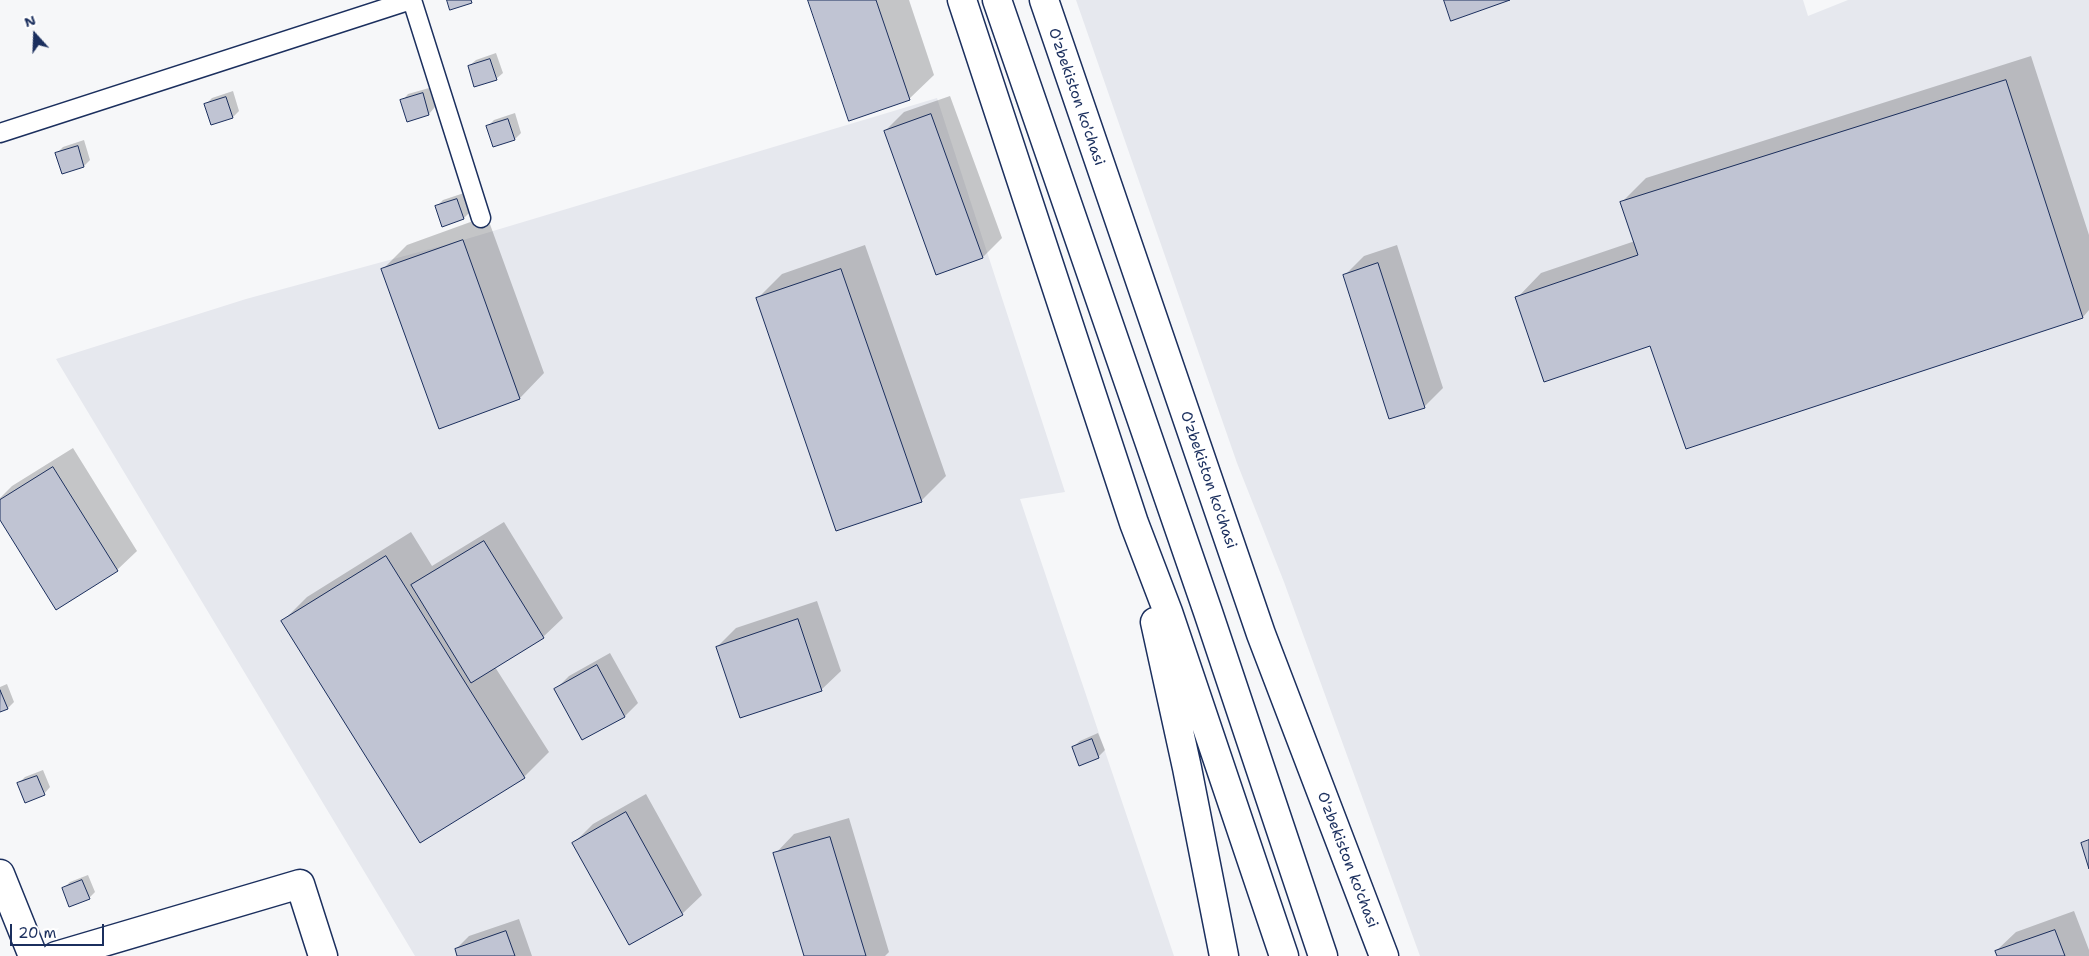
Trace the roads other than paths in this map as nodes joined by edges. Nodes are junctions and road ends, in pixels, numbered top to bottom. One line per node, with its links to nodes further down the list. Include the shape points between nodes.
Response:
1 (411, 0): 5 (lane); 6 (lane)
2 (962, 0): 7 (main road)
3 (997, 0): 8 (main road)
4 (1044, 0): 9 (main road, O'zbekiston ko'chasi)
5 (0, 132)
6 (481, 218)
7 (1134, 523): 14 (main road); 15 (main road, via 1168,612)
8 (1208, 612): 9 (main road); 16 (main road)
9 (1261, 634): 17 (main road, O'zbekiston ko'chasi)
10 (0, 874): 11 (main road)
11 (33, 956)
12 (56, 956): 13 (main road, via 300,884)
13 (324, 956)
14 (1224, 956)
15 (1284, 956)
16 (1323, 956)
17 (1384, 956)

